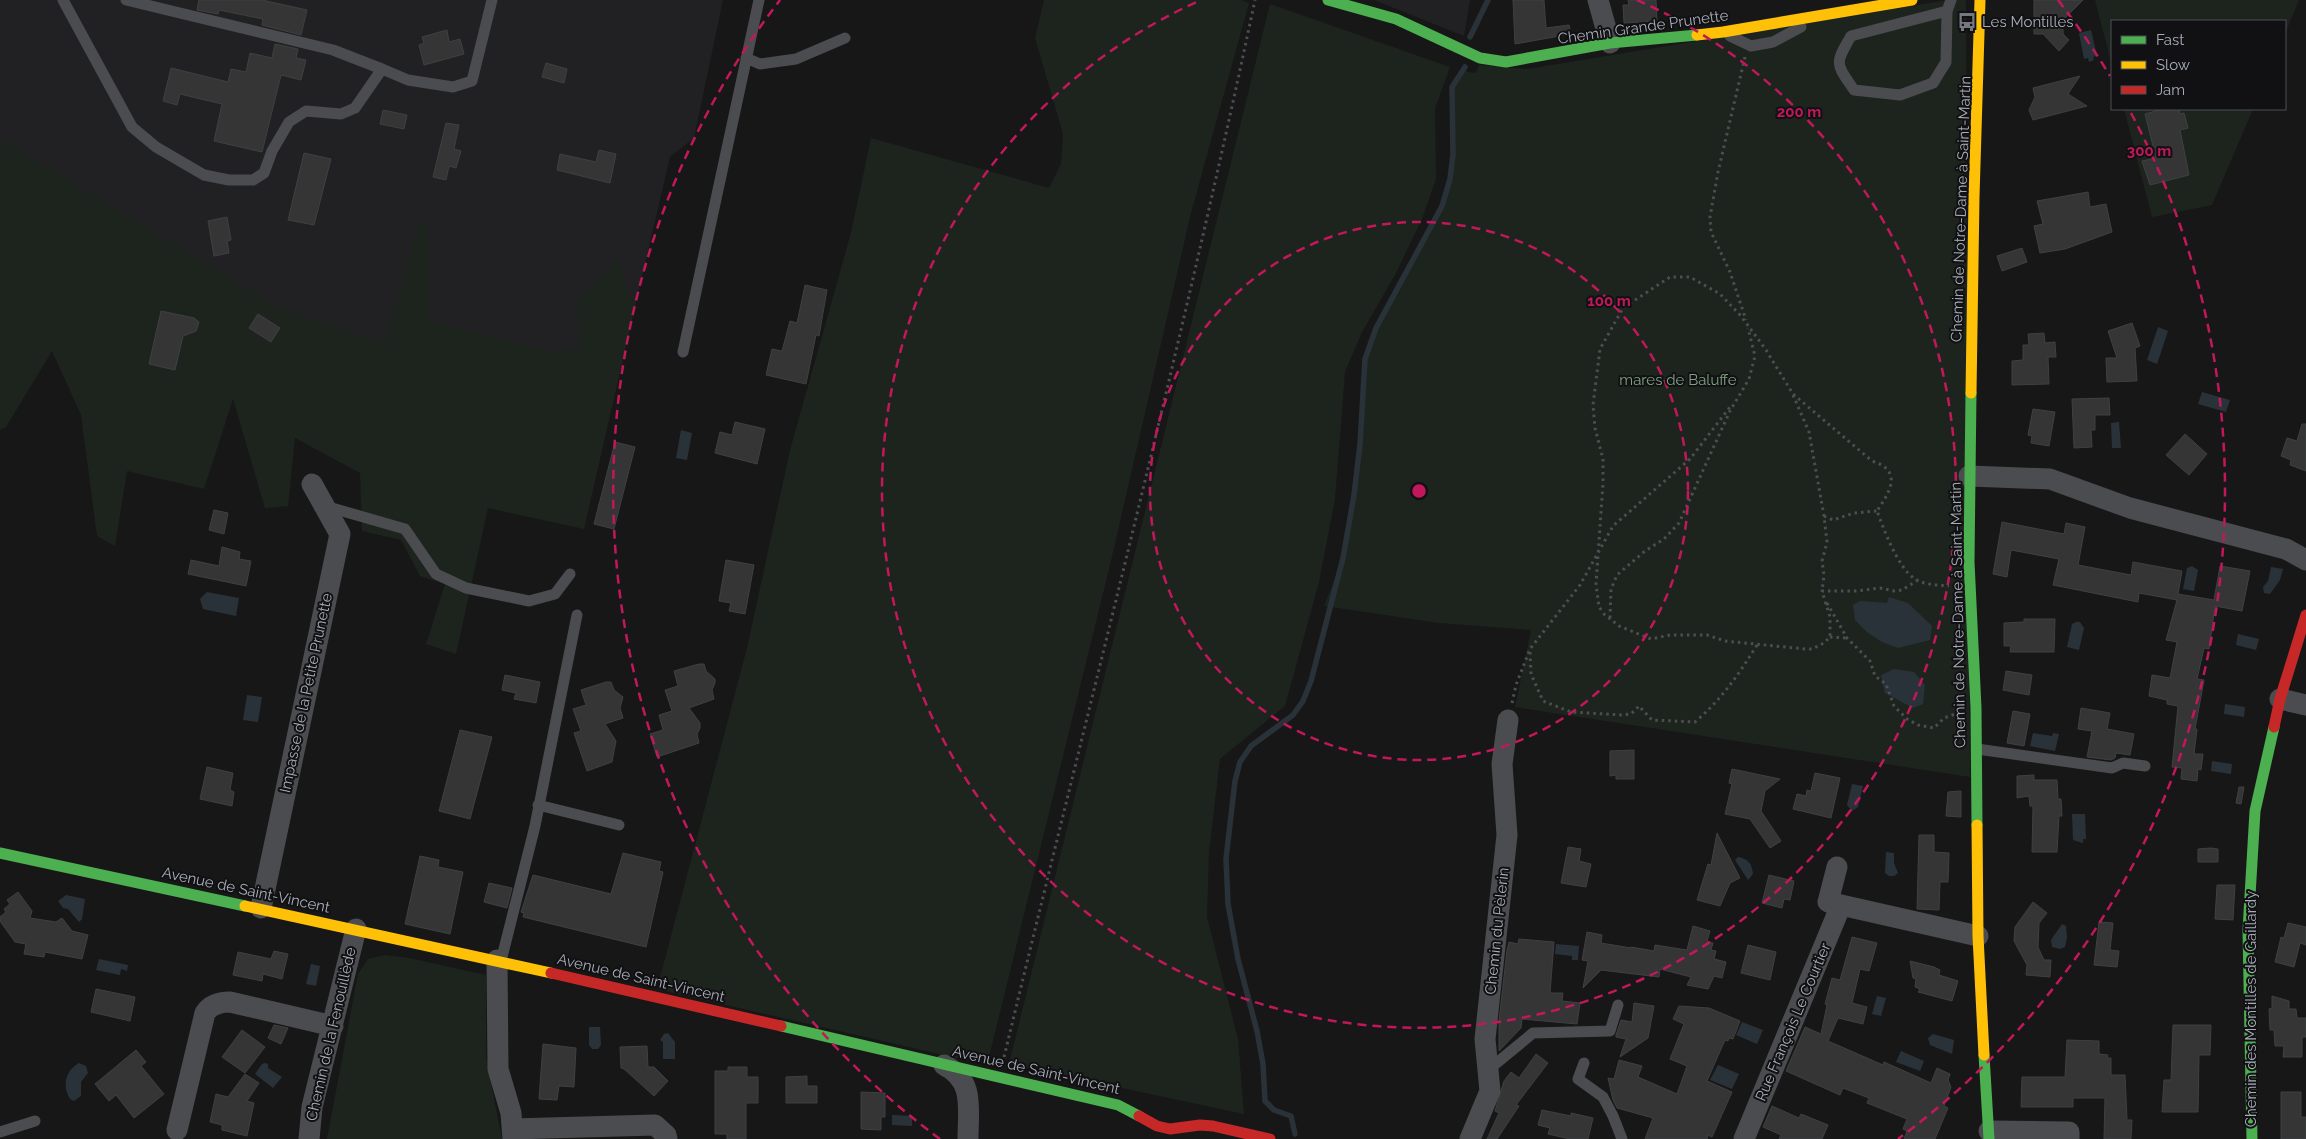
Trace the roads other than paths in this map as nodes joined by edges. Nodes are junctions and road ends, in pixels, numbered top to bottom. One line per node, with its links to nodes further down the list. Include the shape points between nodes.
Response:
1 (63, 0): 15 (lane, via 132,126 156,147 204,175 253,180 264,173 272,151 289,122 306,111 341,114 355,108)
2 (126, 0): 15 (lane, via 333,50)
3 (492, 0): 15 (lane, via 472,81 453,87 408,80)
4 (759, 0): 14 (lane)
5 (1328, 0): 13 (street, Chemin Grande Prunette, via 1396,19 1480,58 1506,62)
6 (1598, 0): 13 (street)
7 (1912, 0): 10 (street, Chemin Grande Prunette)
8 (1980, 0): 17 (street, Chemin de Notre-Dame à Saint-Martin)
9 (1949, 5): 9 (lane, via 1946,62 1932,83 1900,95 1854,90 1839,68 1839,58 1851,36)
10 (1818, 14): 11 (street, Chemin Grande Prunette); 11 (lane, via 1794,32 1773,42 1748,45)
11 (1723, 32): 13 (street, Chemin Grande Prunette)
12 (846, 38): 14 (lane, via 796,59 760,64)
13 (1610, 43)
14 (746, 58): 16 (lane)
15 (382, 69)
16 (683, 352)
17 (1969, 476): 20 (street, via 2050,479 2130,508 2286,549); 27 (street, Chemin de Notre-Dame à Saint-Martin, via 1969,588)
18 (312, 484): 19 (street, Impasse de la Petite Prunette)
19 (324, 506): 21 (lane, via 406,529 436,574 466,588 529,601 555,594); 34 (street, Impasse de la Petite Prunette, via 340,534)
20 (2306, 560)
21 (570, 574)
22 (577, 615): 29 (lane)
23 (2306, 615): 24 (street, Chemin des Montilles de Gaillardy)
24 (2280, 699): 25 (street); 58 (street, Chemin des Montilles de Gaillardy, via 2255,811 2248,930)
25 (2306, 705)
26 (1508, 720): 42 (street, Chemin du Pèlerin, via 1502,764 1507,835 1485,1039)
27 (1976, 748): 28 (lane, via 2112,768 2123,763); 36 (street, Chemin de Notre-Dame à Saint-Martin)
28 (2145, 766)
29 (538, 805): 30 (lane); 37 (lane)
30 (619, 825)
31 (0, 853): 34 (street, Avenue de Saint-Vincent)
32 (1837, 866): 33 (street, via 1828,902)
33 (1841, 905): 36 (street); 56 (street, Rue François Le Courtier)
34 (261, 908): 35 (street, Avenue de Saint-Vincent)
35 (356, 929): 37 (street, Avenue de Saint-Vincent); 39 (street, Chemin de la Fenouillède)
36 (1978, 936): 49 (street, Chemin de Notre-Dame à Saint-Martin)
37 (499, 961): 41 (street, Avenue de Saint-Vincent); 48 (street, via 498,1069 511,1113)
38 (1618, 1005): 42 (lane, via 1610,1031 1534,1033)
39 (333, 1026): 46 (street, via 230,1002 210,1007 204,1016); 50 (street, Chemin de la Fenouillède, via 312,1107)
40 (1584, 1063): 55 (lane, via 1578,1079 1603,1097)
41 (942, 1064): 43 (street, Avenue de Saint-Vincent); 44 (street, via 963,1079)
42 (1488, 1070): 54 (street, Chemin du Pèlerin, via 1490,1091)
43 (1002, 1078): 44 (street, via 984,1088); 53 (street, Avenue de Saint-Vincent, via 1129,1108 1161,1127 1185,1129 1204,1125)
44 (968, 1118): 52 (street)
45 (35, 1121): 47 (lane)
46 (177, 1130)
47 (0, 1132)
48 (513, 1134): 51 (street, via 656,1126)
49 (1989, 1135): 57 (street, via 2069,1132)
50 (309, 1139)
51 (667, 1139)
52 (968, 1139)
53 (1270, 1139)
54 (1470, 1139)
55 (1622, 1139)
56 (1744, 1139)
57 (2069, 1139)
58 (2252, 1139)

